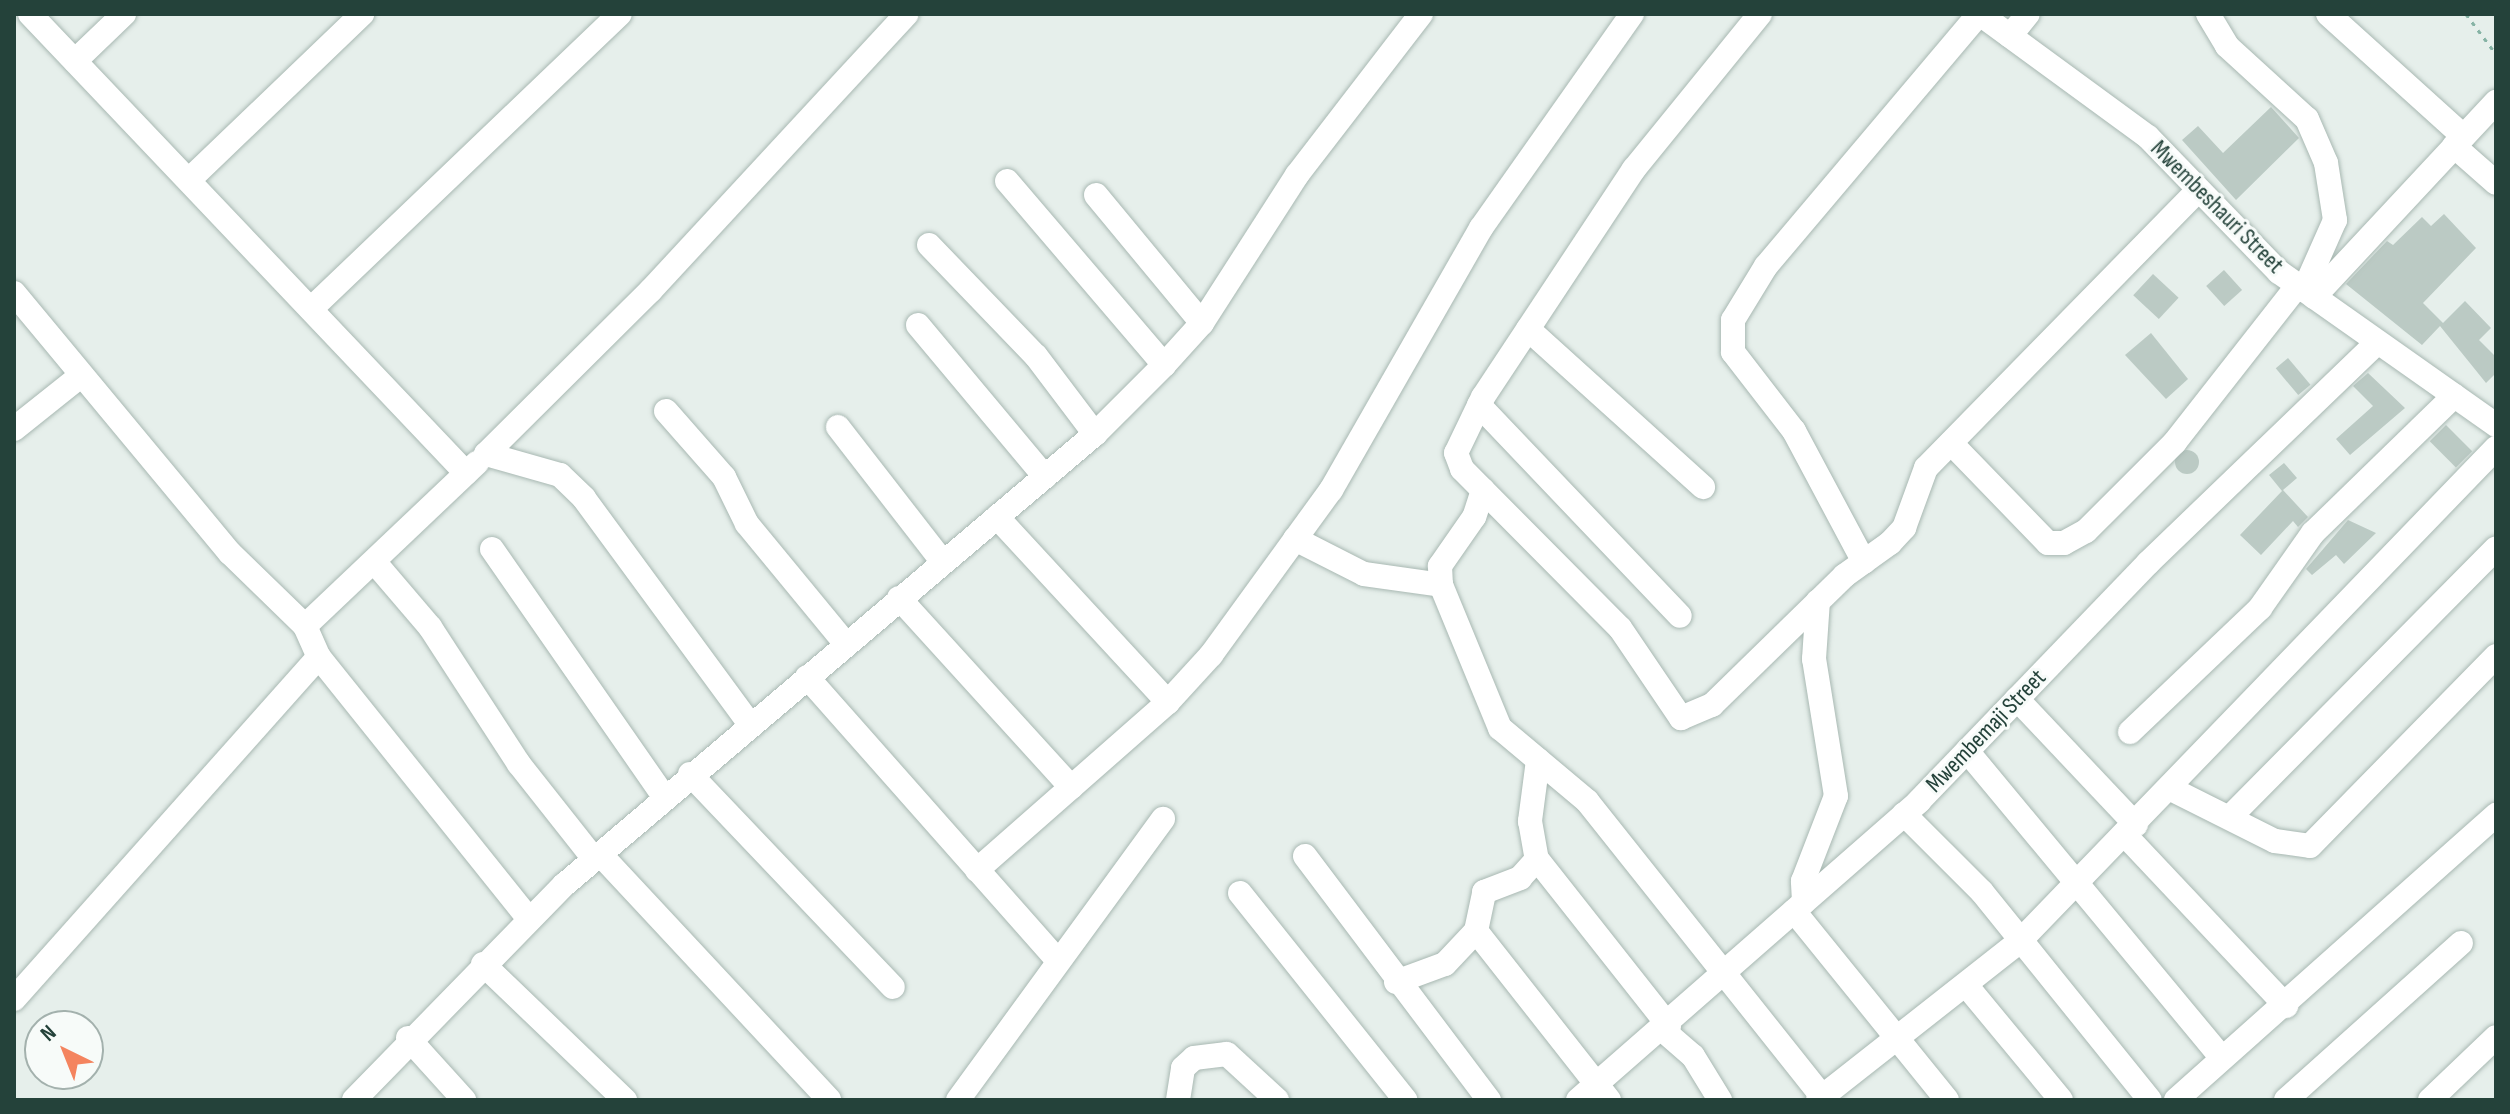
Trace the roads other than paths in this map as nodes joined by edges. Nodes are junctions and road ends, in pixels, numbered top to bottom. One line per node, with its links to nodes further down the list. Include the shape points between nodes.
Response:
1 (30, 14): 14 (street)
2 (124, 14): 14 (street)
3 (362, 14): 17 (street)
4 (907, 14): 41 (street, via 661,280)
5 (1421, 14): 26 (street, via 1297,175)
6 (1632, 14): 47 (street, via 1481,228 1331,490)
7 (1760, 14): 28 (street, via 1634,169)
8 (1979, 14): 13 (street, Mwembeshauri Street); 51 (street, via 1766,266 1733,320 1733,352 1794,431)
9 (2028, 14): 13 (street)
10 (2208, 14): 23 (street, via 2227,46 2307,119 2326,163 2335,220)
11 (2328, 14): 16 (street)
12 (617, 15): 25 (street)
13 (2010, 36): 20 (street, Mwembeshauri Street, via 2148,137)
14 (75, 61): 17 (street)
15 (2496, 102): 16 (street)
16 (2458, 141): 19 (street); 23 (street)
17 (189, 180): 25 (street)
18 (1007, 181): 30 (street)
19 (2496, 183)
20 (2197, 191): 23 (street, Mwembeshauri Street); 39 (street)
21 (1096, 195): 26 (street)
22 (929, 245): 38 (street, via 1036,356)
23 (2306, 291): 29 (street, Mwembeshauri Street); 39 (street, via 2175,442 2086,531 2064,543 2048,543)
24 (14, 293): 31 (street)
25 (311, 309): 42 (street)
26 (1202, 323): 30 (street)
27 (918, 325): 43 (street)
28 (1528, 329): 33 (street); 44 (street)
29 (2377, 343): 32 (street, Mwembeshauri Street); 62 (street, Mwembemaji Street)
30 (1164, 365): 38 (street)
31 (78, 378): 37 (street); 57 (street, via 230,553)
32 (2454, 396): 35 (street, Mwembeshauri Street); 65 (street, via 2313,533 2260,608)
33 (1479, 405): 45 (street, via 1456,458); 56 (street)
34 (666, 411): 58 (street, via 724,477 747,524)
35 (2496, 425)
36 (838, 427): 50 (street)
37 (14, 429)
38 (1095, 434): 43 (street)
39 (1951, 443): 51 (street, via 1915,487 1904,528)
40 (2496, 448): 70 (street)
41 (486, 454): 42 (street); 64 (street, via 560,475 584,498)
42 (466, 473): 52 (street)
43 (1045, 477): 46 (street)
44 (1703, 487)
45 (1483, 490): 53 (street, via 1474,517 1440,566); 55 (street, via 1620,628 1681,718 1712,705)
46 (997, 517): 50 (street); 63 (street)
47 (1295, 539): 53 (street, via 1364,574); 63 (street)
48 (2496, 548): 73 (street)
49 (492, 549): 71 (street)
50 (941, 560): 54 (street)
51 (1864, 562): 55 (street)
52 (377, 565): 57 (street); 77 (street, via 430,627 519,764)
53 (1441, 585): 67 (street, via 1500,728)
54 (899, 598): 58 (street); 69 (street)
55 (1818, 601): 83 (street, via 1814,659 1836,796 1803,881)
56 (1680, 616)
57 (305, 626): 60 (street)
58 (846, 644): 61 (street)
59 (2496, 656): 73 (street, via 2324,838 2294,847)
60 (319, 657): 84 (street); 92 (street)
61 (807, 677): 64 (street); 80 (street)
62 (2017, 699): 66 (street, Mwembemaji Street); 76 (street)
63 (1168, 702): 69 (street)
64 (749, 723): 68 (street)
65 (2130, 732)
66 (1967, 751): 72 (street, Mwembemaji Street); 81 (street)
67 (1538, 760): 79 (street, via 1530,821); 90 (street, via 1587,801)
68 (690, 774): 71 (street); 94 (street)
69 (1071, 787): 80 (street)
70 (2171, 789): 73 (street); 76 (street)
71 (665, 798): 77 (street)
72 (1904, 814): 83 (street, Mwembemaji Street); 86 (street)
73 (2232, 815)
74 (2496, 815): 95 (street)
75 (1163, 819): 88 (street)
76 (2130, 830): 81 (street); 95 (street)
77 (597, 856): 84 (street); 106 (street)
78 (1305, 856): 91 (street)
79 (1537, 859): 85 (street, via 1520,878 1484,892); 96 (street)
80 (977, 870): 88 (street)
81 (2080, 881): 86 (street); 100 (street)
82 (1240, 893): 110 (street)
83 (1799, 907): 90 (street, Mwembemaji Street); 99 (street)
84 (529, 919): 89 (street)
85 (1476, 931): 91 (street, via 1445,964); 101 (street)
86 (2021, 940): 93 (street); 115 (street)
87 (2461, 943): 117 (street)
88 (1057, 960): 107 (street)
89 (483, 964): 98 (street); 105 (street)
90 (1726, 973): 96 (street, Mwembemaji Street); 102 (street)
91 (1396, 982): 111 (street)
92 (19, 985)
93 (1966, 985): 99 (street); 114 (street)
94 (893, 987)
95 (2286, 1006): 100 (street)
96 (1666, 1028): 101 (street, Mwembemaji Street); 112 (street, via 1693,1056)
97 (2496, 1037): 118 (street)
98 (408, 1038): 103 (street); 104 (street)
99 (1897, 1040): 102 (street); 113 (street)
100 (2222, 1058): 116 (street)
101 (1595, 1095)
102 (1820, 1098)
103 (354, 1100)
104 (464, 1100)
105 (625, 1100)
106 (829, 1100)
107 (958, 1100)
108 (1178, 1100): 109 (street, via 1183,1068 1218,1054 1240,1060)
109 (1277, 1100)
110 (1405, 1100)
111 (1489, 1100)
112 (1720, 1100)
113 (1947, 1100)
114 (2061, 1100)
115 (2150, 1100)
116 (2176, 1100)
117 (2286, 1100)
118 (2430, 1100)

